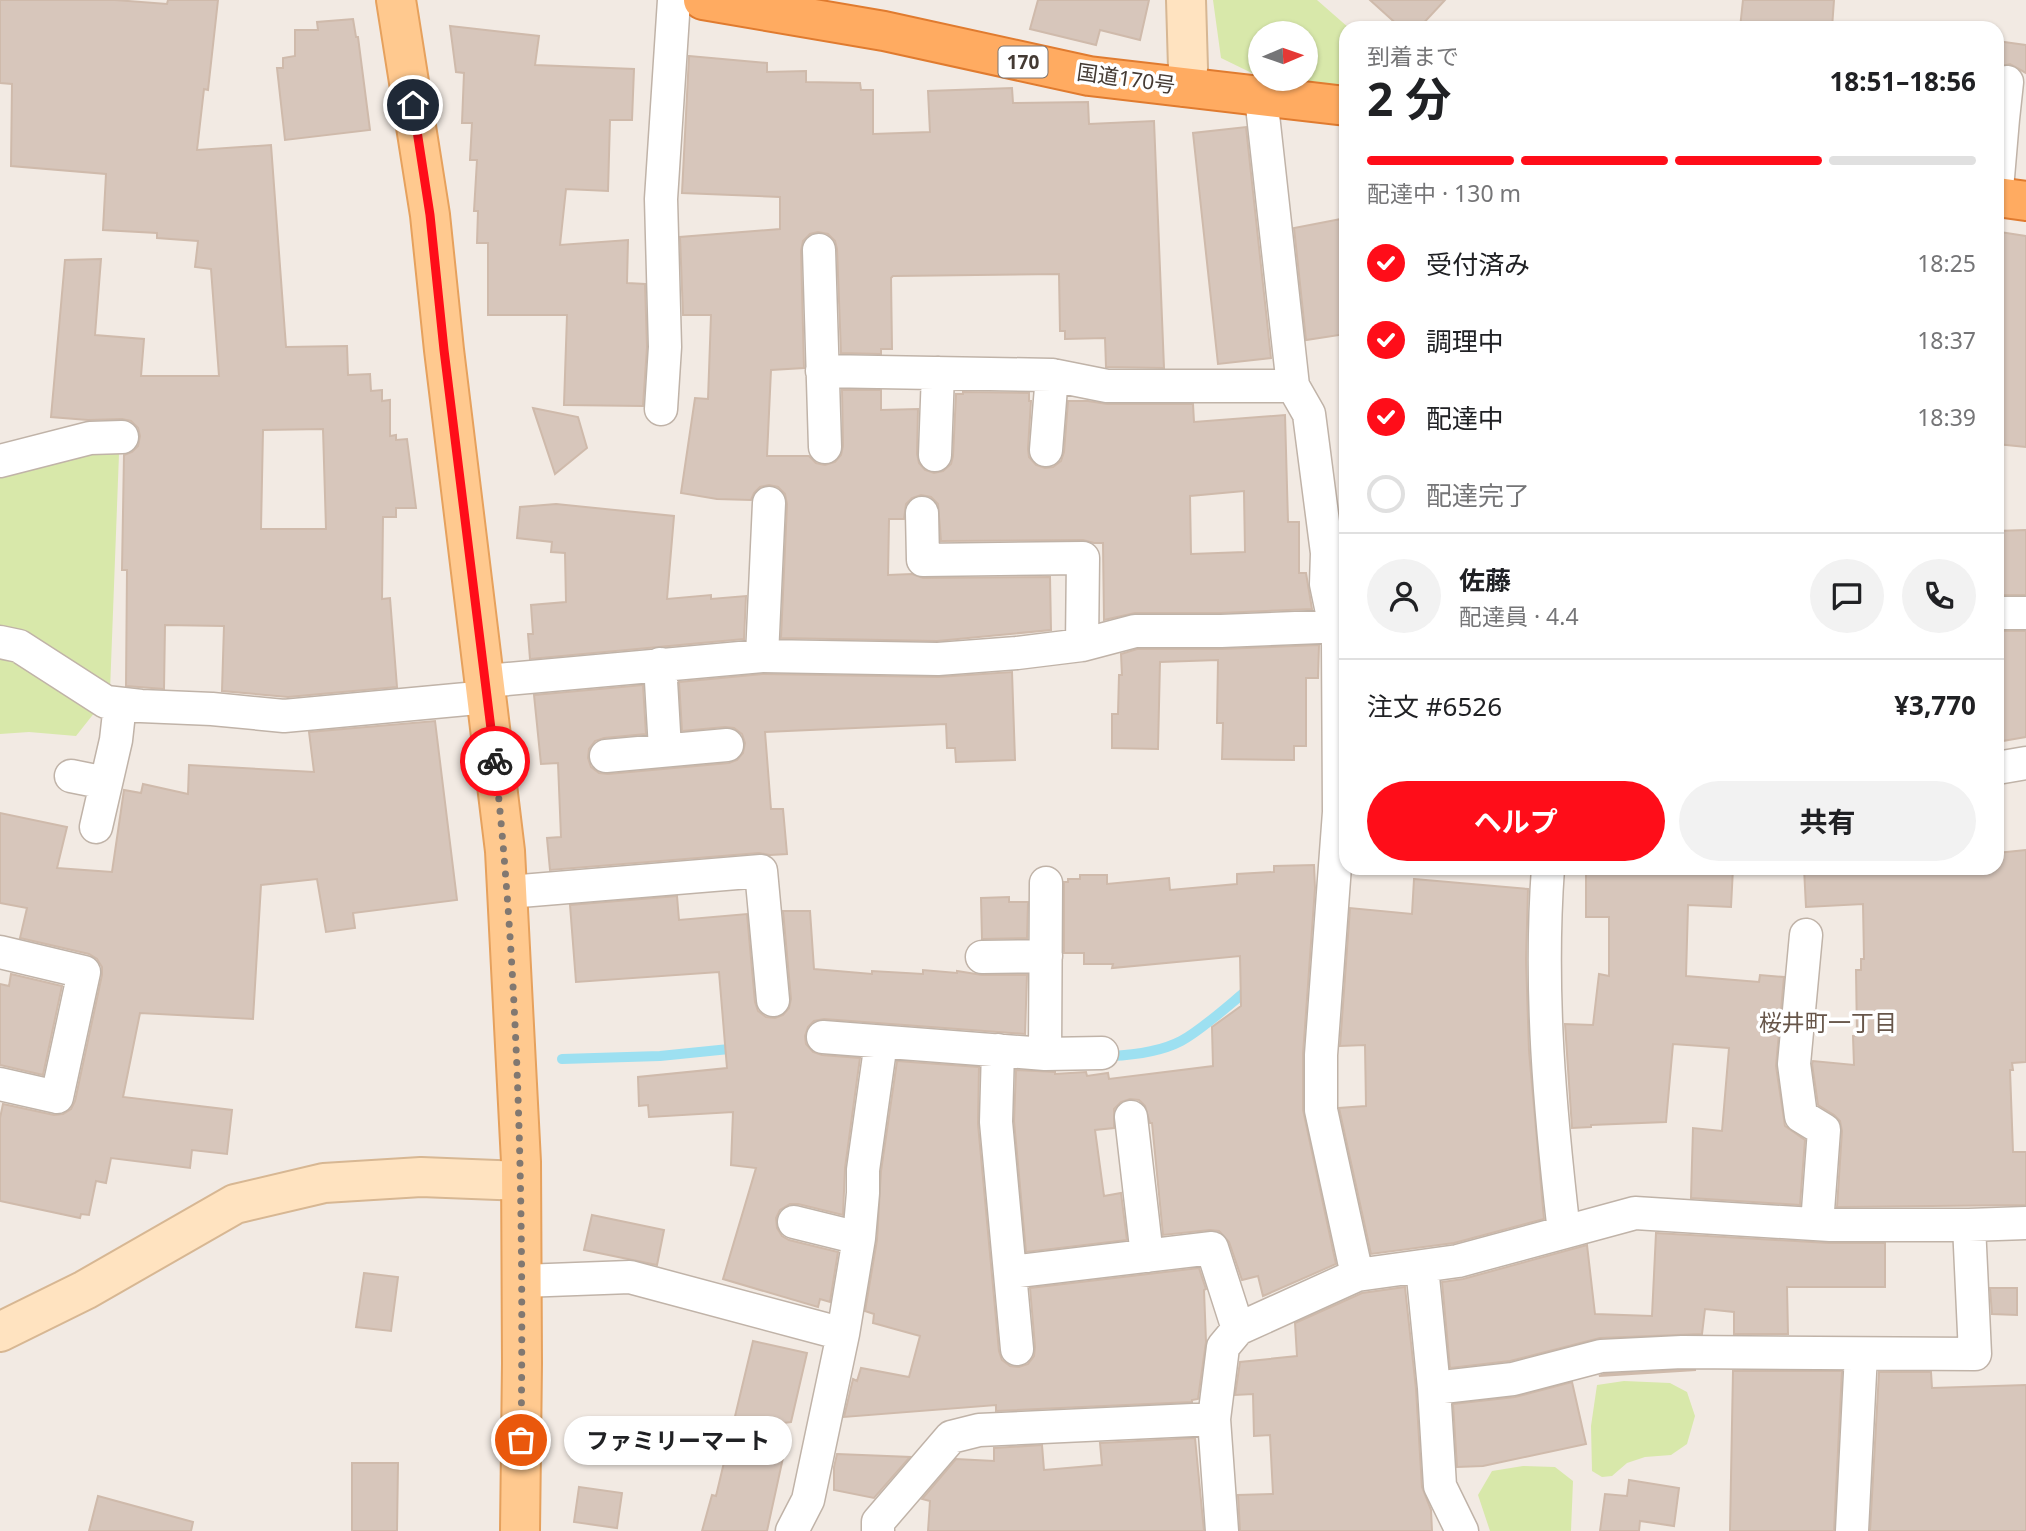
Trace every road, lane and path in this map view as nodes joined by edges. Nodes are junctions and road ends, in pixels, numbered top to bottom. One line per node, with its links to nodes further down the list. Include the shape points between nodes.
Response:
1 (396, 0): 34 (main road, via 430,215)
2 (674, 0): 17 (street, via 661,199 665,347)
3 (703, 0): 6 (highway, 国道170号 / 170, via 884,31 1089,76)
4 (1186, 0): 6 (street)
5 (2007, 82): 8 (street)
6 (1186, 87): 7 (highway, 国道170号 / 170)
7 (1261, 97): 9 (highway, 国道170号 / 170); 16 (street)
8 (2004, 98)
9 (1339, 105)
10 (2004, 198): 11 (highway)
11 (2026, 201)
12 (819, 250): 13 (street)
13 (822, 371): 14 (street); 19 (street)
14 (938, 373): 15 (street); 21 (street)
15 (1052, 375): 16 (street, via 1107,386); 20 (street)
16 (1293, 386): 27 (street, via 1309,414 1327,553 1325,584)
17 (661, 409)
18 (122, 437): 22 (street, via 90,439)
19 (825, 447)
20 (1046, 450)
21 (935, 455)
22 (0, 461)
23 (769, 503): 32 (street)
24 (922, 513): 31 (street, via 923,560 1083,558)
25 (2026, 612): 26 (street)
26 (2004, 613)
27 (1339, 623)
28 (1339, 626): 31 (street, via 1135,631)
29 (1339, 634): 43 (street)
30 (0, 642): 35 (street, via 19,646 106,702)
31 (1083, 645): 32 (street, via 938,659)
32 (762, 656): 33 (street)
33 (660, 664): 34 (street); 37 (street)
34 (487, 689): 35 (street, via 284,716); 48 (main road)
35 (120, 704): 42 (street)
36 (727, 745): 37 (street)
37 (665, 749): 38 (street)
38 (606, 755)
39 (2026, 763): 40 (street)
40 (2004, 767)
41 (71, 776): 42 (street)
42 (106, 783): 45 (street)
43 (1339, 812)
44 (1339, 812): 71 (street, via 1321,1110)
45 (96, 827)
46 (1548, 875): 66 (street, via 1545,1014)
47 (1046, 883): 51 (street)
48 (508, 892): 53 (street, via 761,871); 61 (main road)
49 (1806, 935): 64 (street, via 1794,1064 1801,1116 1824,1130)
50 (0, 952): 59 (street, via 84,972 58,1097)
51 (1046, 956): 52 (street); 58 (street)
52 (982, 957)
53 (773, 1000)
54 (823, 1037): 55 (street)
55 (881, 1042): 56 (street); 67 (street, via 863,1170)
56 (998, 1050): 58 (street); 70 (street, via 996,1122)
57 (1102, 1053): 58 (street)
58 (1045, 1054)
59 (0, 1084)
60 (1131, 1117): 68 (street)
61 (521, 1181): 72 (main road); 74 (street, via 421,1177 324,1183 235,1205)
62 (794, 1222): 67 (street)
63 (2026, 1223): 65 (street)
64 (1817, 1224): 65 (street); 66 (street, via 1635,1213)
65 (1969, 1225): 77 (street, via 1975,1354)
66 (1564, 1232): 69 (street)
67 (859, 1238): 75 (street)
68 (1147, 1256): 70 (street); 73 (street, via 1212,1248)
69 (1422, 1267): 71 (street); 78 (street)
70 (1011, 1272): 76 (street)
71 (1357, 1275): 73 (street)
72 (522, 1281): 75 (street, via 630,1277); 80 (main road)
73 (1238, 1329): 79 (street, via 1223,1347)
74 (0, 1332)
75 (843, 1335): 81 (street, via 808,1500)
76 (1017, 1349)
77 (1861, 1354): 78 (street, via 1601,1356 1513,1378); 85 (street)
78 (1434, 1388): 84 (street, via 1440,1486)
79 (1214, 1419): 82 (street, via 979,1430 951,1437 878,1522); 83 (street)
80 (520, 1531)
81 (792, 1531)
82 (878, 1531)
83 (1222, 1531)
84 (1462, 1531)
85 (1852, 1531)

